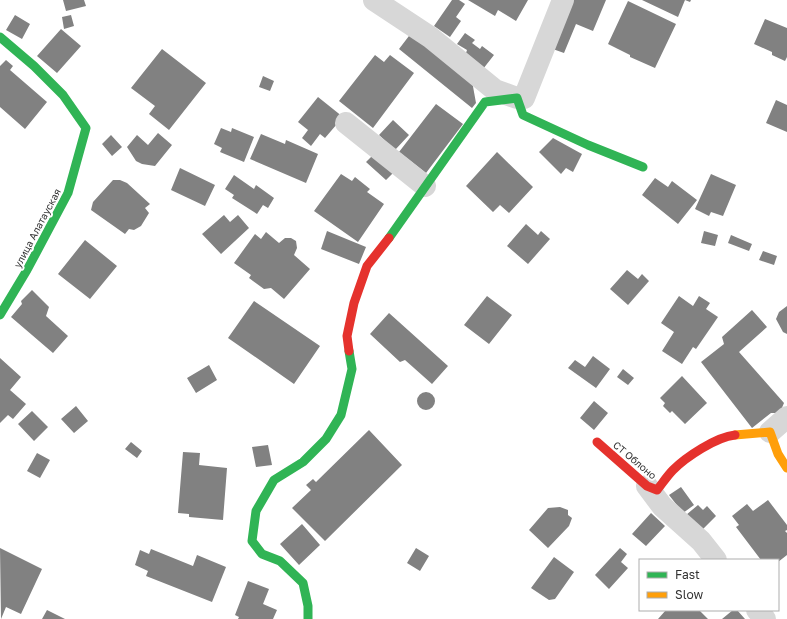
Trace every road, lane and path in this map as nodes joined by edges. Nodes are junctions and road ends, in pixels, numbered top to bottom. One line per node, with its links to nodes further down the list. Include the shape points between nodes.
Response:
1 (374, 0): 4 (street, via 430,37 496,90)
2 (563, 0): 4 (street, via 524,98)
3 (0, 38): 8 (street, улица Алатауская, via 34,66 63,95 86,128 68,193 27,270)
4 (517, 98): 6 (street, via 523,115); 7 (street, via 485,102)
5 (346, 123): 7 (street)
6 (643, 167)
7 (425, 186): 17 (street, via 367,266 354,303 347,336 352,370 340,415 326,439 303,462 274,480 256,511 252,541 262,554 280,561 302,584 308,606)
8 (3, 305)
9 (787, 417): 10 (street)
10 (770, 432): 12 (street, via 778,454); 13 (street, СТ Облоно, via 728,436 705,447)
11 (597, 442): 14 (street, СТ Облоно)
12 (787, 468)
13 (673, 470): 14 (street)
14 (657, 495): 15 (street, via 701,540)
15 (715, 559)
16 (758, 611): 18 (street)
17 (308, 619)
18 (765, 619)

